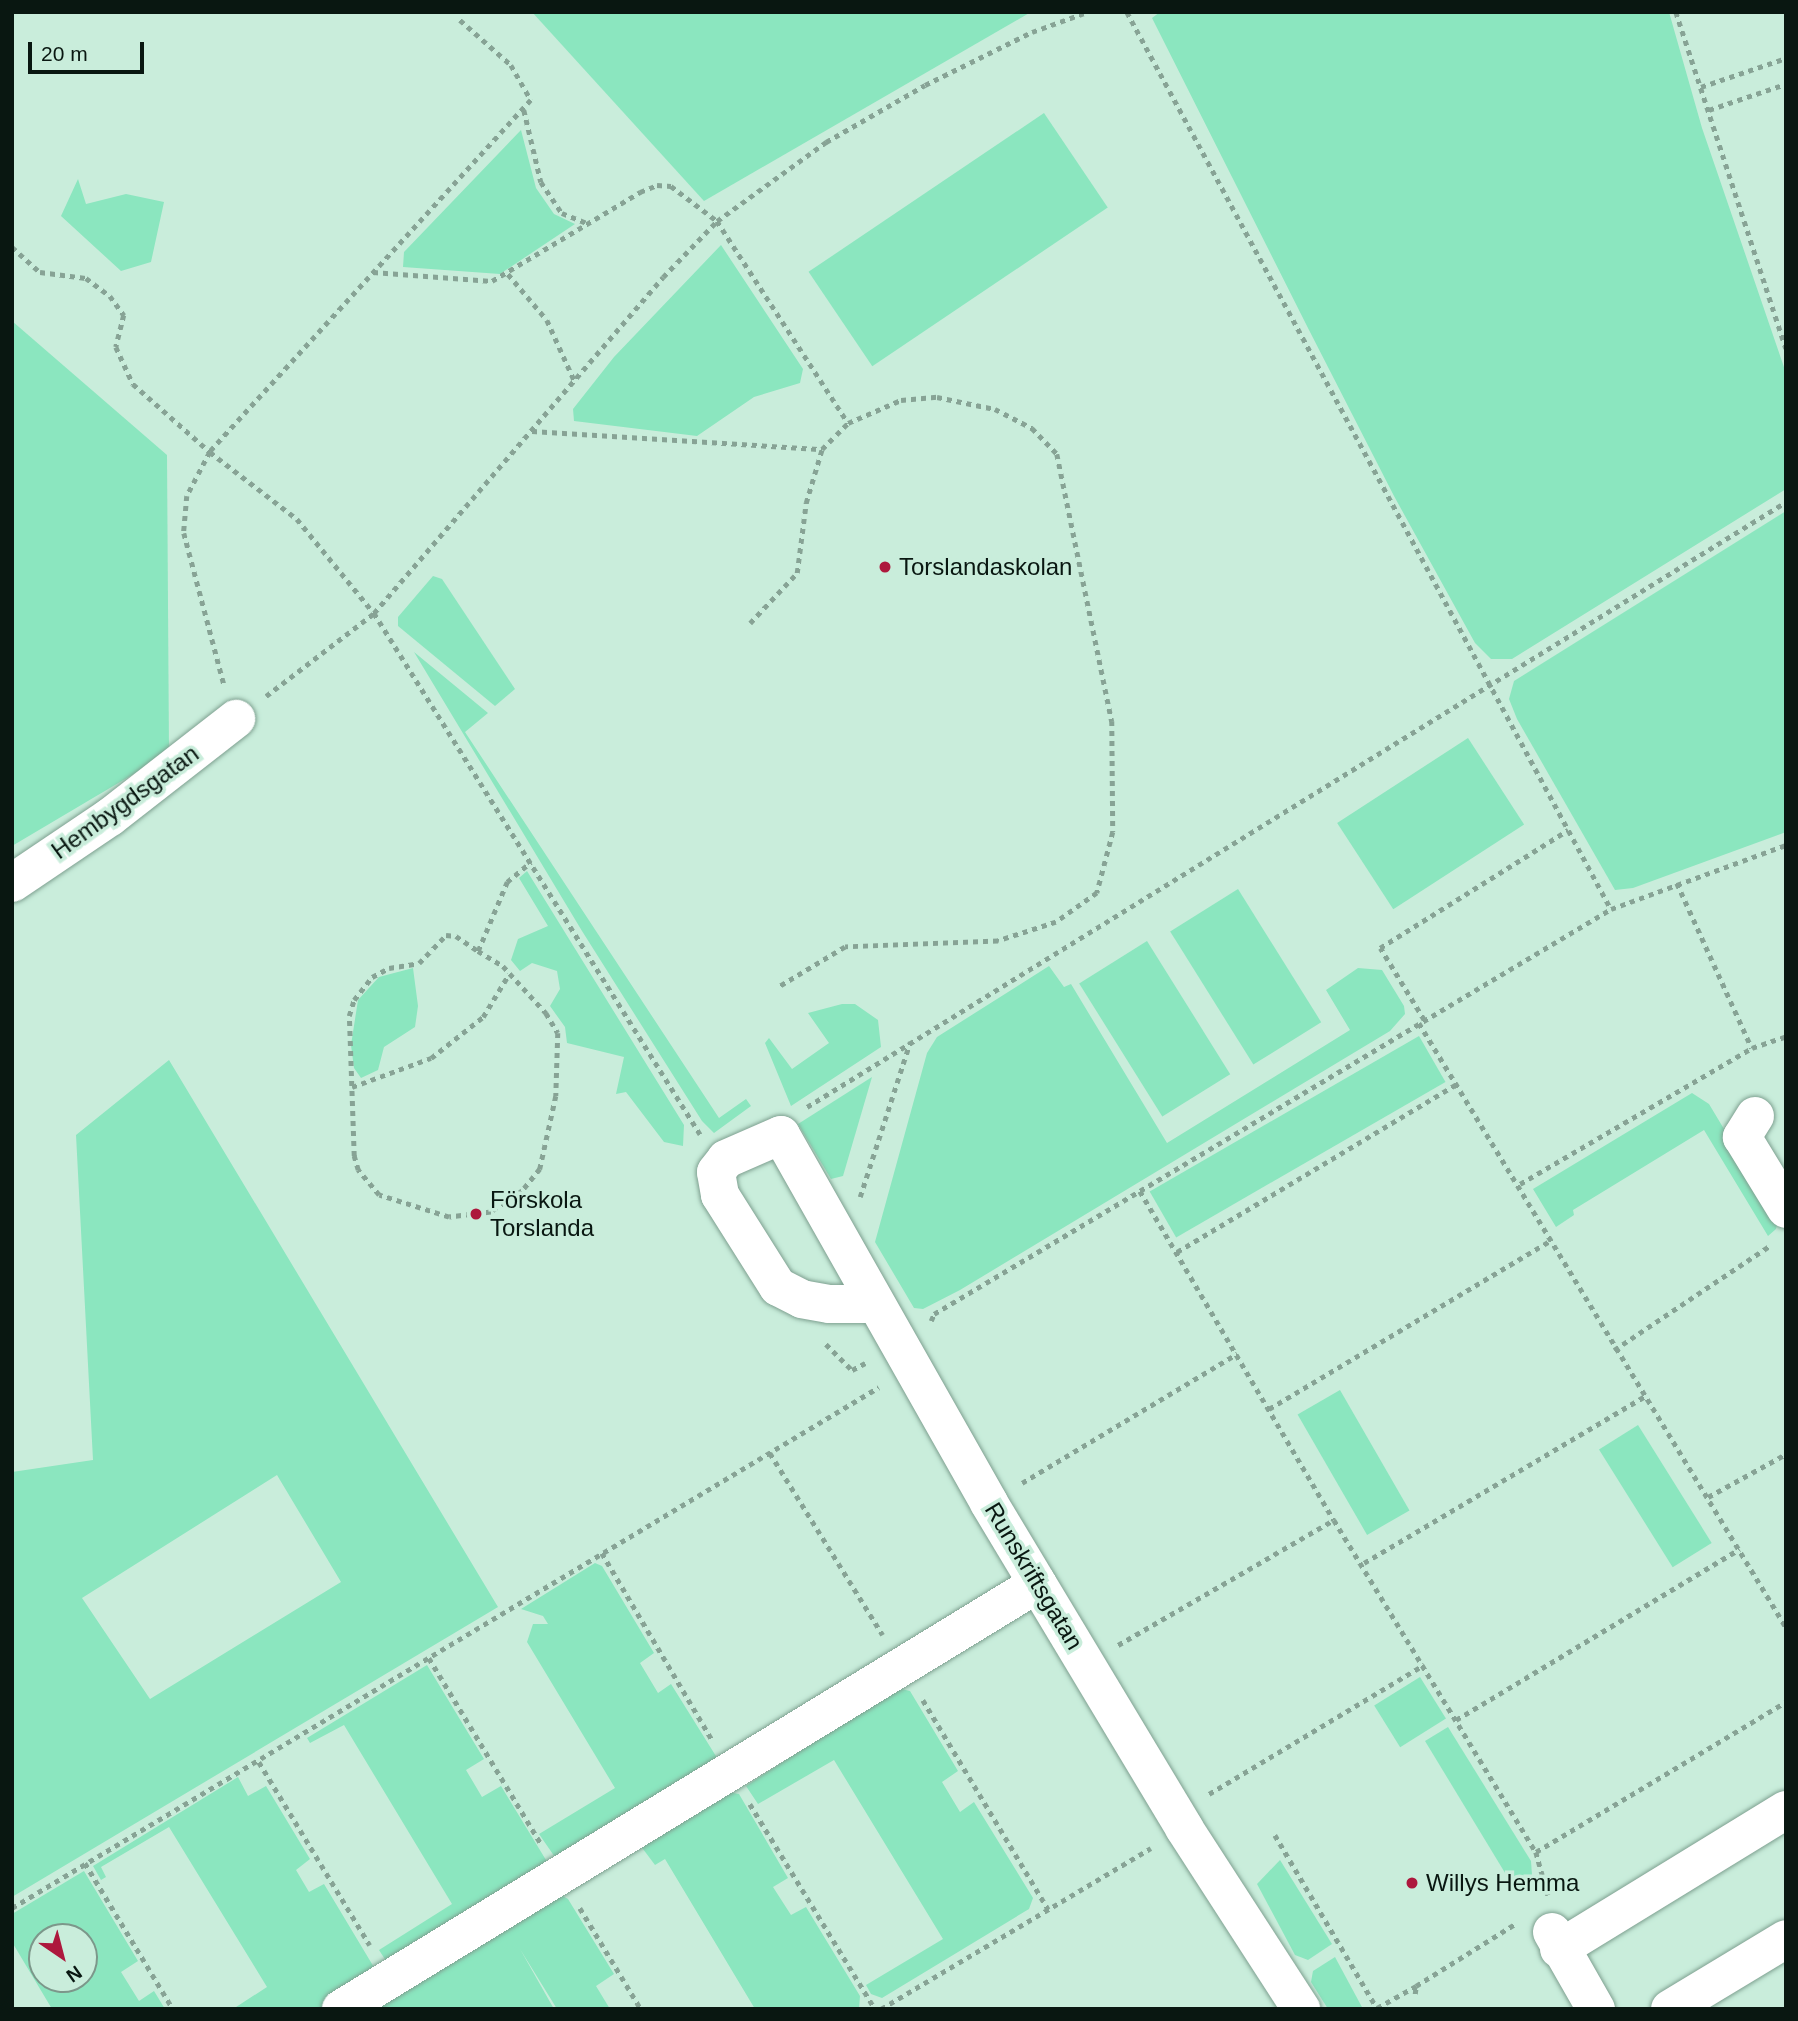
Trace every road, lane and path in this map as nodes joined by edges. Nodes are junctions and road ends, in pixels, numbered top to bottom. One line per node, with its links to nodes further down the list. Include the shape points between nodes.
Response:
1 (1087, 12): 10 (path, via 1032,32 925,85 826,142)
2 (1127, 12): 24 (path)
3 (1676, 12): 7 (path)
4 (460, 20): 8 (path, via 523,81 531,100)
5 (1786, 58): 7 (path)
6 (1786, 84): 9 (path)
7 (1701, 87): 9 (path)
8 (524, 110): 11 (path, via 541,183 562,213); 13 (path)
9 (1709, 110): 15 (path)
10 (717, 221): 11 (path, via 686,194 657,185); 16 (path); 17 (path)
11 (590, 224): 14 (path)
12 (12, 247): 20 (path, via 40,272 86,278 110,296 124,316 117,347 133,384)
13 (373, 272): 14 (path, via 448,281 492,281); 20 (path)
14 (508, 274): 16 (path, via 547,320)
15 (1786, 348)
16 (575, 382): 18 (path)
17 (848, 423): 19 (path); 34 (path, via 901,400 937,397 995,409 1032,428 1057,454 1112,721 1113,832 1097,893 1056,922 998,941 845,947)
18 (531, 431): 19 (path); 22 (path)
19 (822, 449): 23 (path, via 806,503 797,573)
20 (210, 452): 22 (path, via 297,519); 25 (path, via 187,496 184,533 208,635)
21 (1786, 502): 24 (path)
22 (374, 613): 25 (path); 28 (path)
23 (750, 623)
24 (1488, 683): 26 (path); 37 (path)
25 (236, 719): 29 (street, Hembygdsgatan, via 110,817)
26 (1568, 830): 31 (path); 35 (path, via 1381,947)
27 (1786, 845): 30 (path)
28 (531, 862): 32 (path, via 507,882); 43 (path)
29 (12, 883)
30 (1677, 883): 31 (path); 38 (path)
31 (1611, 909): 35 (path)
32 (478, 951): 33 (path); 40 (path, via 456,936 446,935 426,958 379,972 360,989 347,1038)
33 (509, 973): 40 (path, via 483,1017 431,1058); 40 (path, via 558,1033 559,1053 540,1169 522,1191 491,1212 449,1217 379,1195 362,1176 354,1156)
34 (777, 988)
35 (1422, 1021): 39 (path); 45 (path)
36 (1786, 1036): 38 (path)
37 (910, 1041): 42 (path); 48 (path)
38 (1752, 1048): 44 (path)
39 (1457, 1084): 44 (path); 49 (path)
40 (352, 1087)
41 (1755, 1116): 46 (street, via 1742,1138)
42 (790, 1123): 48 (street, Runskriftsgatan); 50 (street, via 726,1159 716,1172 720,1195 778,1287 802,1299 829,1304)
43 (706, 1144)
44 (1520, 1185): 47 (path)
45 (1140, 1191): 49 (path); 55 (path, via 934,1314)
46 (1780, 1226): 52 (path)
47 (1550, 1241): 52 (path); 57 (path)
48 (843, 1250): 50 (street, Runskriftsgatan)
49 (1177, 1252): 53 (path)
50 (874, 1304): 55 (street, Runskriftsgatan)
51 (822, 1339): 54 (path, via 852,1370)
52 (1614, 1350): 56 (path)
53 (1237, 1354): 57 (path); 60 (path)
54 (871, 1359)
55 (912, 1368): 60 (street, Runskriftsgatan); 66 (path)
56 (1644, 1396): 59 (path); 63 (path)
57 (1269, 1409): 61 (path)
58 (1786, 1454): 59 (path)
59 (1708, 1497): 62 (path)
60 (989, 1503): 64 (street, Runskriftsgatan)
61 (1334, 1520): 63 (path); 67 (path)
62 (1739, 1549): 65 (path); 70 (path)
63 (1364, 1563): 68 (path)
64 (1037, 1584): 67 (street, Runskriftsgatan); 76 (street)
65 (1786, 1627)
66 (429, 1658): 71 (path); 76 (path)
67 (1087, 1663): 73 (street, Runskriftsgatan)
68 (1424, 1665): 70 (path); 73 (path)
69 (1786, 1702): 70 (path, via 1536,1852)
70 (1456, 1720)
71 (259, 1762): 75 (path); 80 (path)
72 (1786, 1810): 78 (street)
73 (1180, 1821): 86 (path); 87 (street, Runskriftsgatan)
74 (1275, 1835): 81 (path, via 1377,2008)
75 (85, 1863): 77 (path); 83 (path)
76 (560, 1876): 80 (street); 85 (path)
77 (12, 1908)
78 (1546, 1933): 81 (path); 88 (street)
79 (1786, 1939): 89 (street)
80 (390, 1979): 84 (street)
81 (1416, 1986): 82 (path)
82 (1415, 1994)
83 (173, 2009)
84 (341, 2009)
85 (641, 2009)
86 (881, 2009)
87 (1301, 2009)
88 (1596, 2009)
89 (1670, 2009)

